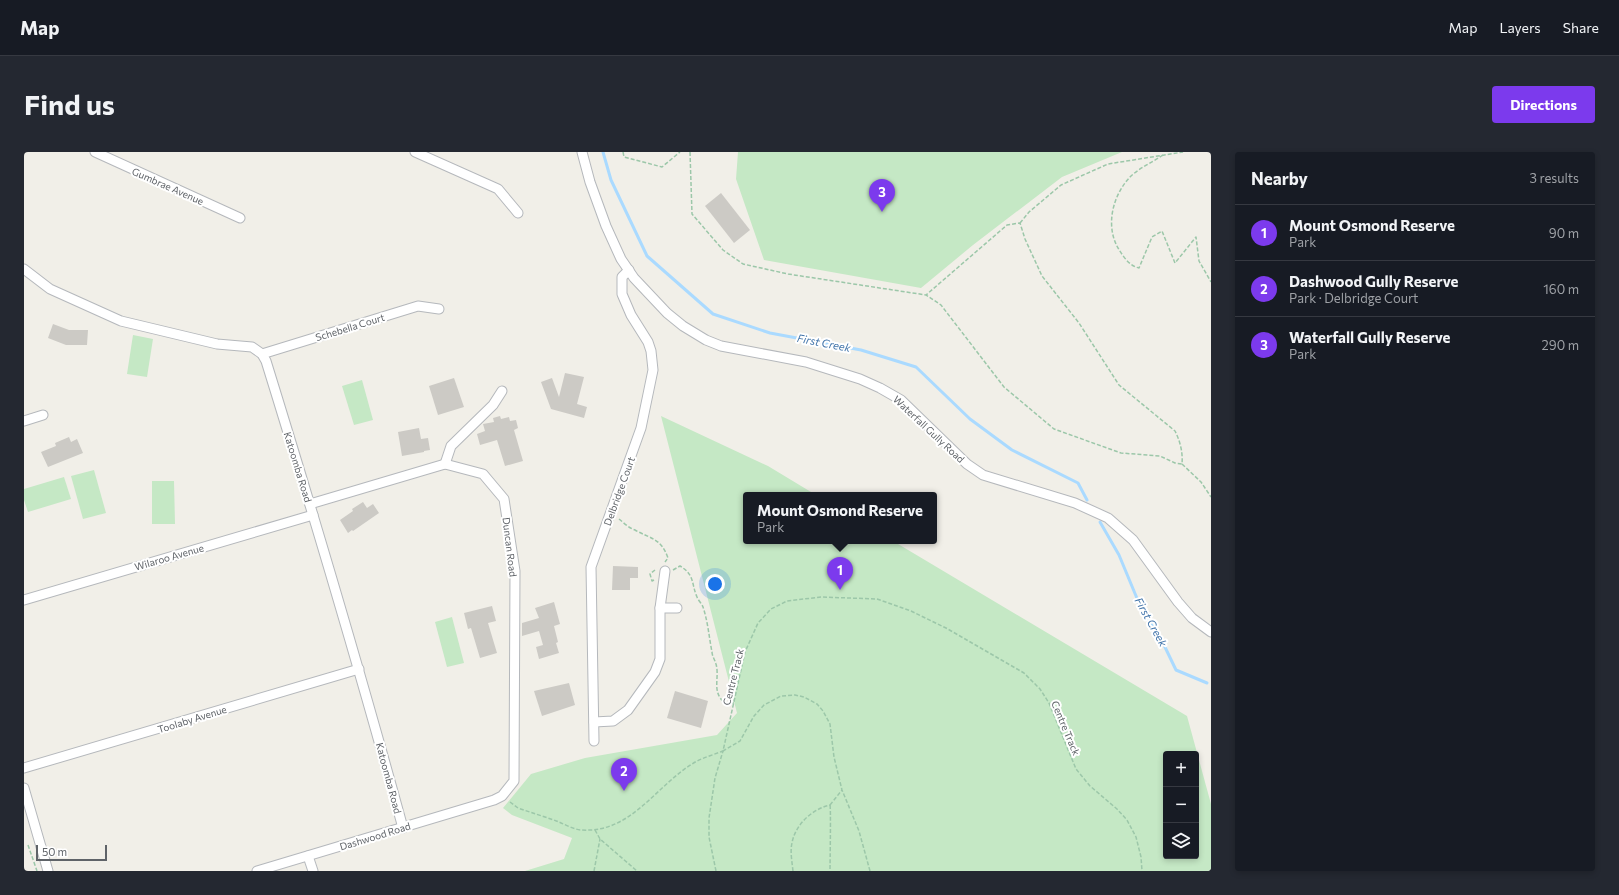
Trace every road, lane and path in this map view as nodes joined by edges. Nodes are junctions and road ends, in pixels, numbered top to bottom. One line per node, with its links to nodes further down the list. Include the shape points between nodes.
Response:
1 (95, 152): 10 (street, Gumbrae Avenue)
2 (415, 152): 9 (street, via 498,189)
3 (582, 152): 13 (street, Waterfall Gully Road, via 606,226)
4 (623, 152): 5 (path, via 624,157 662,167)
5 (680, 152)
6 (690, 152): 15 (path, via 692,214 723,250 743,264 788,274)
7 (1183, 152): 8 (path)
8 (1163, 155): 11 (path, via 1108,164 1061,185); 14 (path, via 1130,177 1117,195 1111,219 1114,240 1131,266 1138,268 1152,237 1162,231 1175,262 1196,237 1200,260)
9 (518, 213)
10 (240, 218)
11 (1020, 223): 15 (path, via 1007,225); 22 (path, via 1042,276 1079,324 1119,385 1175,430 1180,441)
12 (24, 269): 17 (street, via 50,289 121,321 217,344 252,347)
13 (629, 270): 25 (street, Delbridge Court, via 622,277 622,294 631,315 648,342 653,370 641,428); 31 (street, Waterfall Gully Road, via 667,313 706,340 721,346 806,362 860,379 901,400 967,464 983,475 1075,503 1108,518 1133,540 1192,618)
14 (1211, 282)
15 (926, 295): 22 (path, via 941,305 1004,387 1054,429 1121,453 1160,456)
16 (440, 309): 17 (street, Schebella Court, via 418,306)
17 (262, 354): 24 (street, Katoomba Road)
18 (502, 392): 21 (street, via 493,405 451,446)
19 (43, 415): 20 (street)
20 (24, 420)
21 (445, 464): 24 (street); 40 (street, Duncan Road, via 483,474 504,499 515,571 515,733 514,781)
22 (1182, 464): 23 (path)
23 (1211, 497)
24 (310, 504): 26 (street, Katoomba Road)
25 (611, 511): 27 (path, via 634,530 661,543 668,558); 34 (street, Delbridge Court, via 591,567)
26 (313, 515): 28 (street, Wilaroo Avenue); 32 (street, Katoomba Road)
27 (663, 569): 27 (path, via 652,581 650,574); 29 (street); 33 (path, via 680,566 692,576 707,620 716,664 716,690 719,699 725,703)
28 (24, 600)
29 (660, 608): 30 (street); 34 (street, via 660,659 655,672 628,710 613,721)
30 (677, 608)
31 (1211, 632)
32 (359, 669): 37 (street, Toolaby Avenue); 42 (street, Katoomba Road)
33 (734, 703): 36 (path, Centre Track); 57 (path, Centre Track, via 745,652 758,623 771,609 787,601 821,597 877,599 911,610 1024,673 1040,689 1049,703 1076,769 1090,786 1127,820 1136,837)
34 (594, 722): 35 (street, Delbridge Court)
35 (594, 741)
36 (723, 751): 39 (path, via 740,741 754,716 764,705 781,696 804,697 824,711 830,724); 43 (path, via 693,764 627,819); 53 (path, Centre Track, via 715,778 709,818 709,837)
37 (24, 768)
38 (24, 788): 48 (street)
39 (842, 790): 41 (path); 56 (path, via 859,831)
40 (498, 798): 42 (street, Dashwood Road); 43 (path, via 518,808 580,830)
41 (830, 805): 54 (path, via 808,816 795,832 791,844); 55 (path)
42 (403, 828): 46 (street, Dashwood Road)
43 (594, 830): 44 (path)
44 (600, 839): 51 (path); 52 (path)
45 (28, 845): 47 (path)
46 (308, 856): 49 (street, Dashwood Road); 50 (street)
47 (37, 871)
48 (48, 871)
49 (257, 871)
50 (313, 871)
51 (594, 871)
52 (637, 871)
53 (716, 871)
54 (792, 871)
55 (830, 871)
56 (870, 871)
57 (1142, 871)

